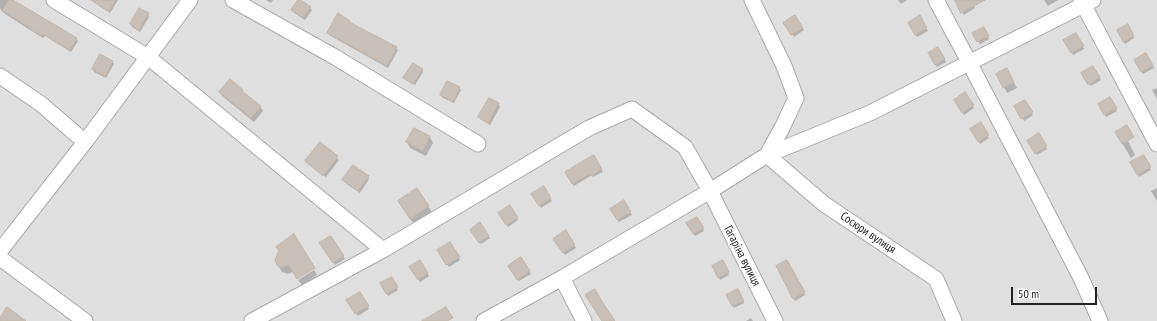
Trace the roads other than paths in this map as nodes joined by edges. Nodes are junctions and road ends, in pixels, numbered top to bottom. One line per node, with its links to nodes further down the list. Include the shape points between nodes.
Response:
1 (54, 0): 7 (street)
2 (190, 0): 7 (street)
3 (233, 0): 11 (street, via 335,57)
4 (752, 0): 13 (street, via 784,66 796,98)
5 (936, 0): 8 (street)
6 (1086, 2): 8 (street); 12 (street)
7 (148, 57): 10 (street); 15 (street)
8 (969, 62): 13 (street, via 870,113); 25 (street, via 1081,278)
9 (0, 76): 10 (street, via 41,104)
10 (85, 142): 16 (street)
11 (478, 144)
12 (1157, 144)
13 (767, 155): 14 (street); 24 (street, Сосюри вулиця, via 824,204 936,279)
14 (710, 191): 15 (street, Гагаріна вулиця, via 685,147 632,109 589,128); 18 (street); 23 (street, Гагаріна вулиця)
15 (383, 250): 20 (street)
16 (0, 251)
17 (0, 258): 19 (street)
18 (562, 278): 21 (street); 22 (street)
19 (85, 321)
20 (252, 321)
21 (484, 321)
22 (584, 321)
23 (775, 321)
24 (954, 321)
25 (1100, 321)

